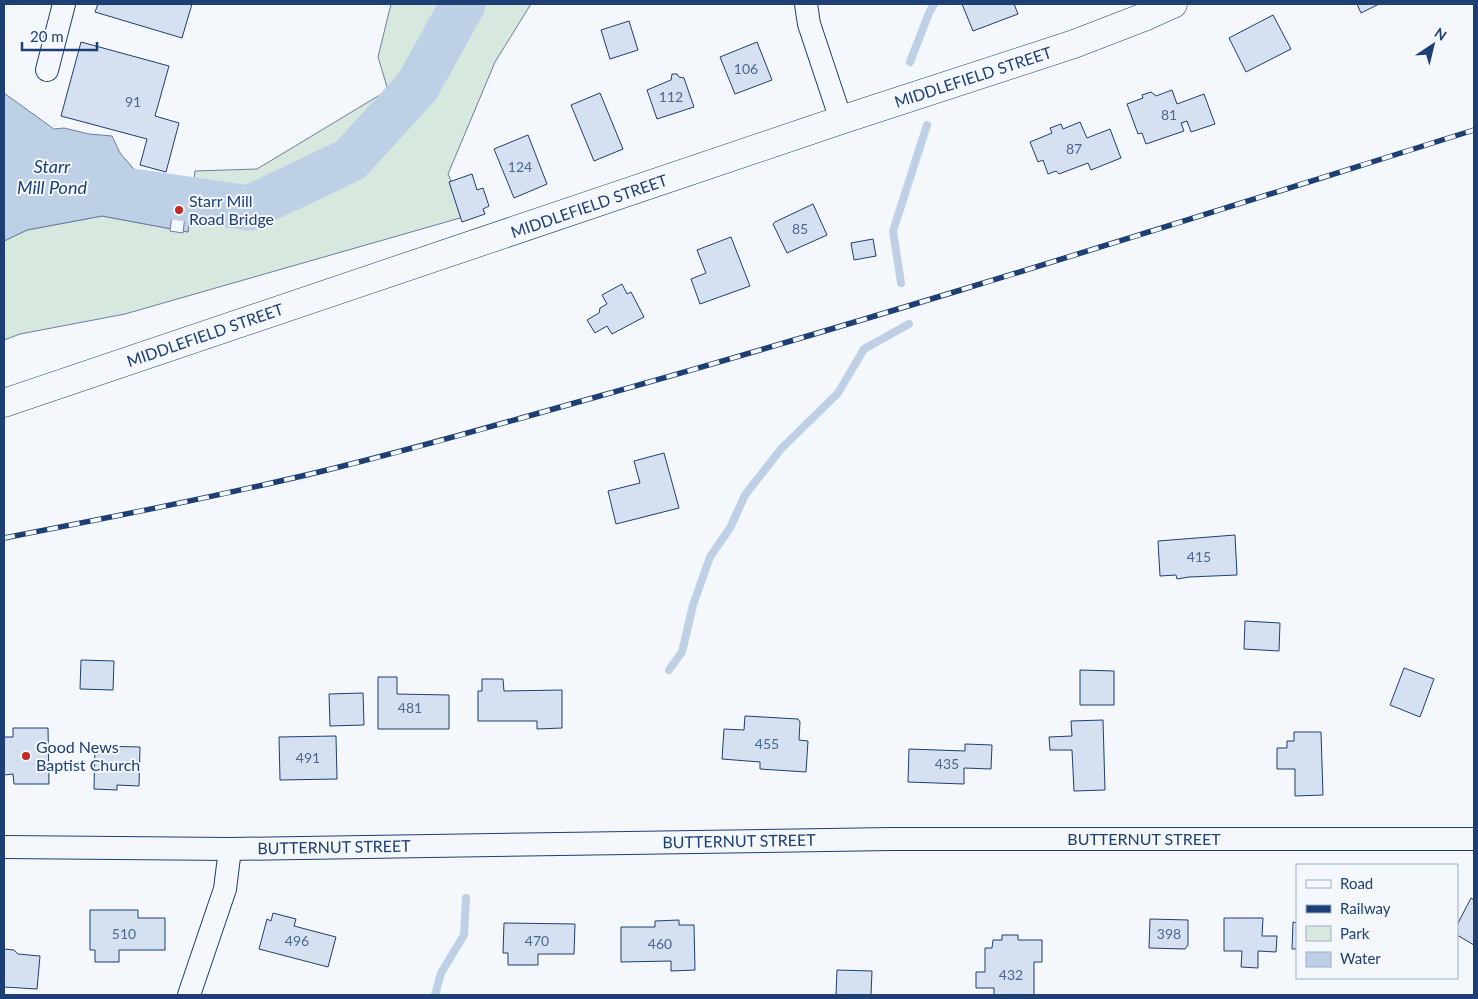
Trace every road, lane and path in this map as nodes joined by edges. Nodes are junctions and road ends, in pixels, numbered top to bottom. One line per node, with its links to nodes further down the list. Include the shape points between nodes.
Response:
1 (64, 4): 4 (street)
2 (806, 4): 5 (street, via 809,24)
3 (1173, 4): 5 (main road, MIDDLEFIELD STREET, via 1074,44)
4 (47, 70)
5 (841, 120): 6 (main road, MIDDLEFIELD STREET)
6 (4, 403)
7 (1474, 839): 9 (street, BUTTERNUT STREET, via 891,839)
8 (4, 848): 9 (street, BUTTERNUT STREET)
9 (230, 849): 10 (street, via 225,889)
10 (189, 995)

